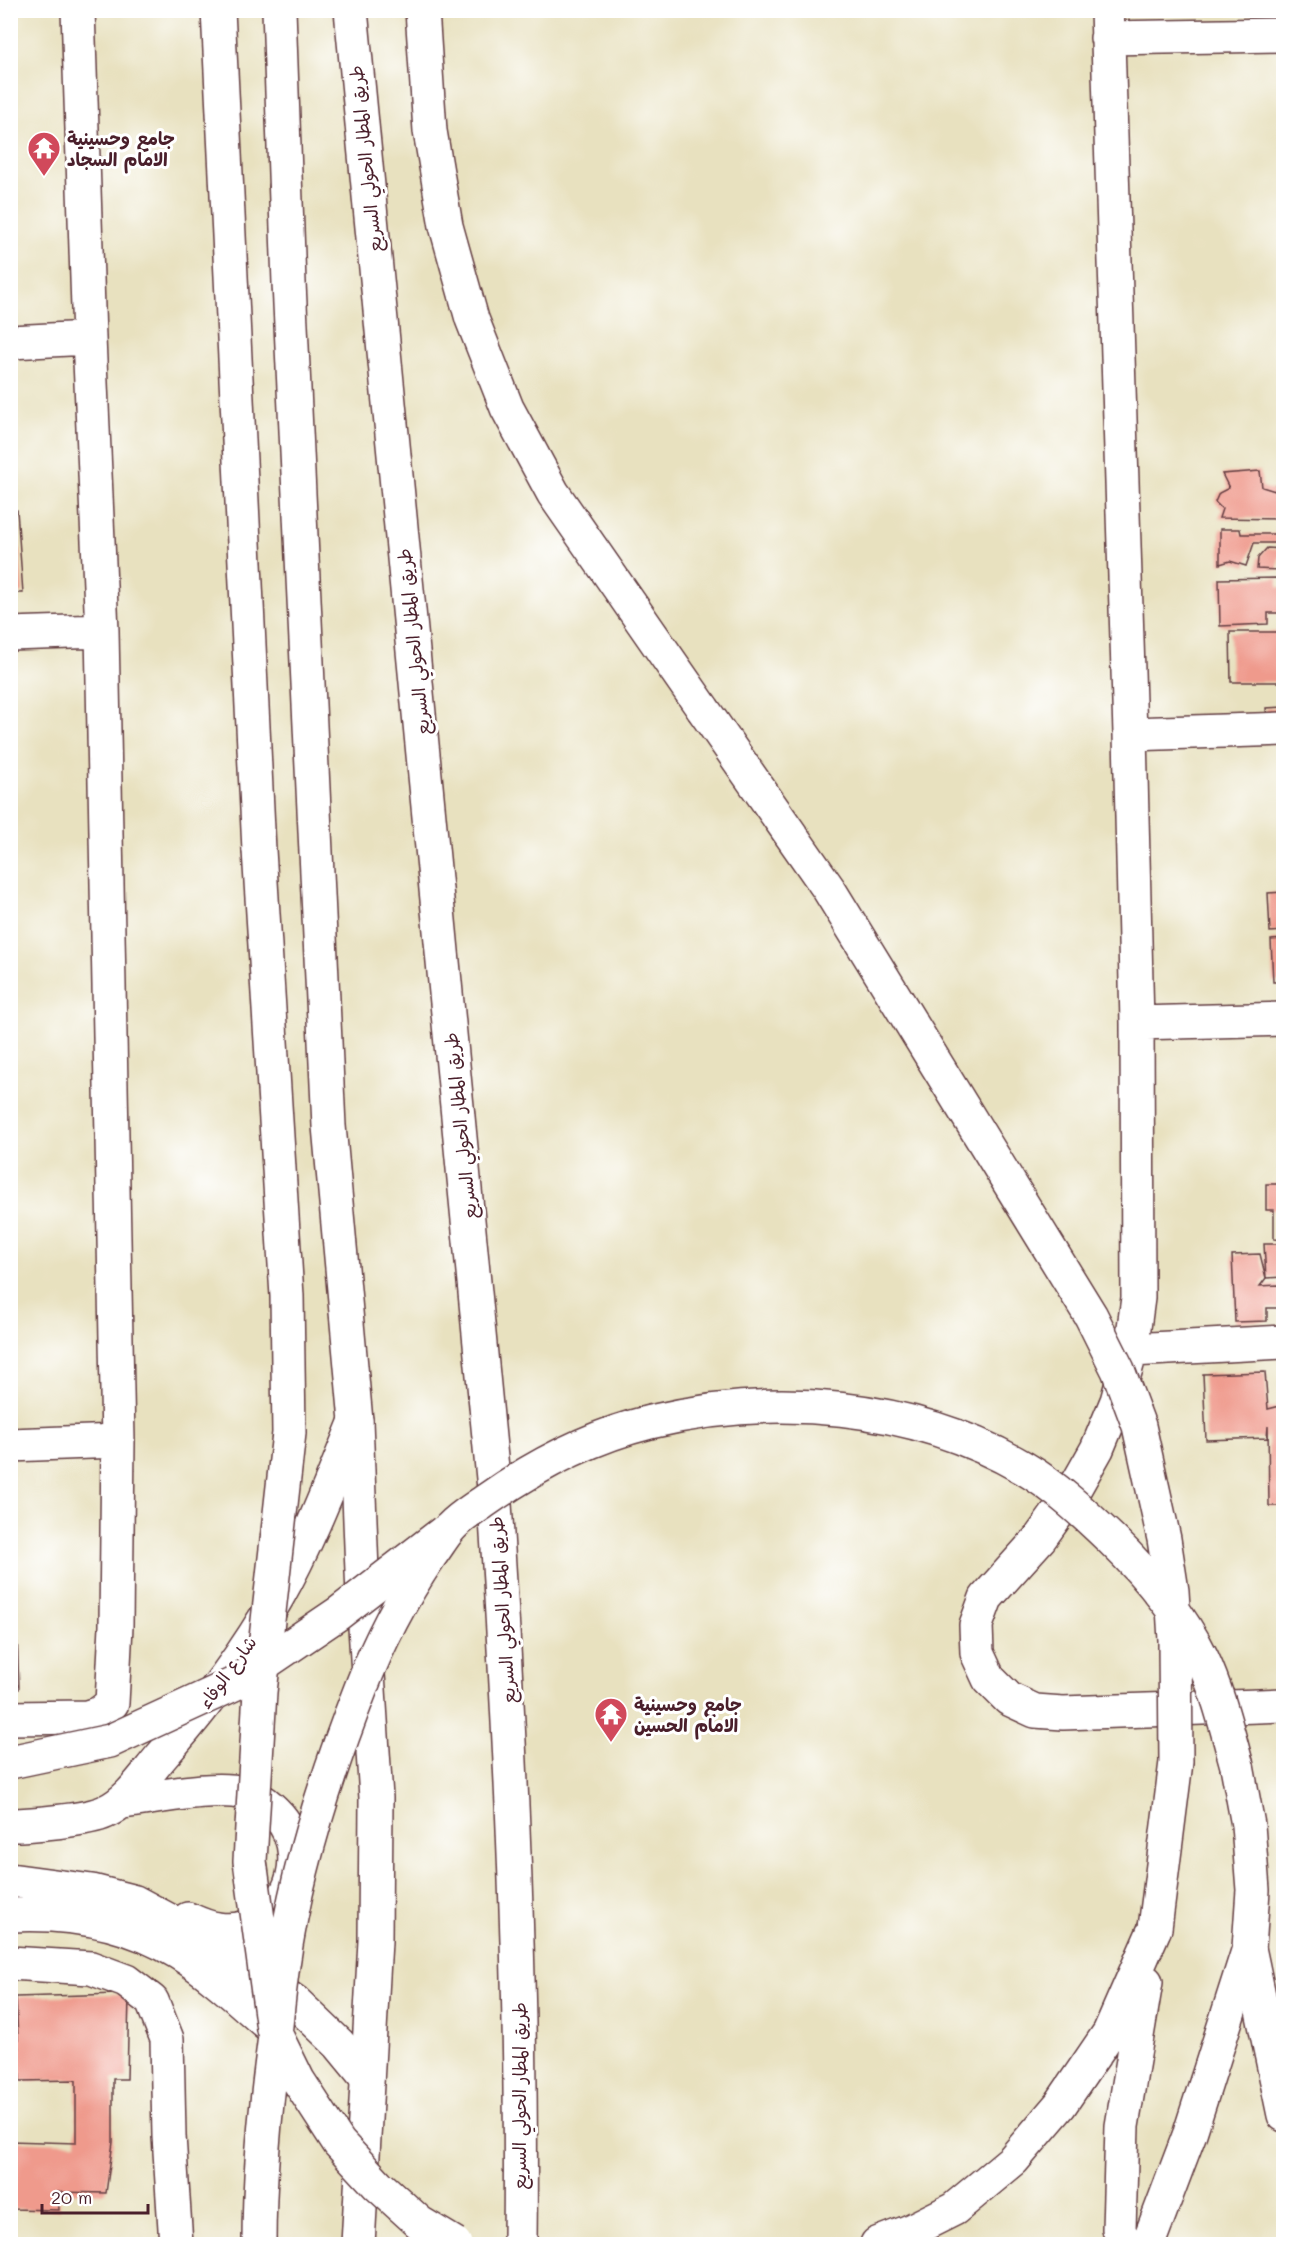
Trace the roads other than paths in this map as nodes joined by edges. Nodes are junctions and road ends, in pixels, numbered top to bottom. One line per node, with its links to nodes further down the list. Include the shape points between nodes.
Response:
1 (78, 10): 8 (main road)
2 (218, 10): 33 (main road, bridge, via 259,850 287,1296 289,1433 260,1692 250,1862)
3 (279, 10): 18 (main road, via 329,1126)
4 (351, 10): 40 (main road, طريق المطار الحولي السريع, via 494,1489 514,1838)
5 (422, 10): 30 (main road, bridge, via 430,131 446,226 472,319 503,398 553,493 828,888 1091,1317 1118,1370 1139,1426 1172,1591 1176,1762)
6 (1107, 24): 7 (main road); 13 (main road)
7 (1284, 35)
8 (89, 338): 9 (main road); 10 (main road)
9 (10, 342)
10 (102, 631): 11 (main road); 19 (main road)
11 (10, 634)
12 (1284, 729): 13 (main road)
13 (1131, 734): 15 (main road)
14 (1284, 1019): 15 (main road)
15 (1137, 1023): 17 (main road, via 1139,1266)
16 (1284, 1342): 17 (main road)
17 (1131, 1350): 22 (main road, via 1117,1401 1097,1449 1071,1495 1040,1538 986,1598 976,1625 978,1653 989,1679 1009,1699 1035,1711)
18 (356, 1421): 25 (main road, شارع الوفاء, via 315,1519 273,1604 234,1667); 34 (main road, via 376,1798 375,1941)
19 (118, 1441): 20 (main road); 23 (main road, via 112,1703 87,1717)
20 (10, 1444)
21 (452, 1525): 24 (main road, bridge, via 339,1613 234,1684 110,1741); 31 (main road, bridge, via 522,1475 574,1448 629,1428 686,1414 744,1406 861,1412 918,1424 974,1443 1026,1469 1088,1516 1138,1565 1173,1609 1202,1659 1237,1766 1248,1825 1253,1890); 37 (main road, bridge, via 412,1583 381,1638 315,1819 283,1964 260,2165)
22 (1284, 1705)
23 (10, 1718)
24 (10, 1762)
25 (122, 1802): 26 (main road, شارع الوفاء, via 104,1813 82,1818); 28 (main road, via 222,1790 247,1794 270,1805 287,1825 296,1849 295,1875 285,1898 268,1917 244,1928 219,1929)
26 (10, 1826)
27 (10, 1880): 28 (main road, via 92,1891)
28 (135, 1902): 34 (main road, via 213,1944 295,2002 339,2044)
29 (10, 1915): 33 (main road, via 83,1917 133,1930 179,1953)
30 (1155, 1928): 41 (main road, via 1109,2033 1060,2105 1013,2160 954,2209); 42 (main road, via 1122,2126 1119,2229)
31 (1249, 1948): 35 (main road); 43 (main road, via 1190,2133)
32 (10, 1963): 36 (main road, via 91,1968 126,1981 152,2001 167,2039)
33 (273, 2029): 39 (main road, bridge, via 298,2080 339,2143 420,2223)
34 (367, 2078): 38 (main road)
35 (1284, 2115)
36 (176, 2244)
37 (259, 2244)
38 (358, 2244)
39 (455, 2244)
40 (520, 2244)
41 (878, 2244)
42 (1124, 2244)
43 (1148, 2244)

